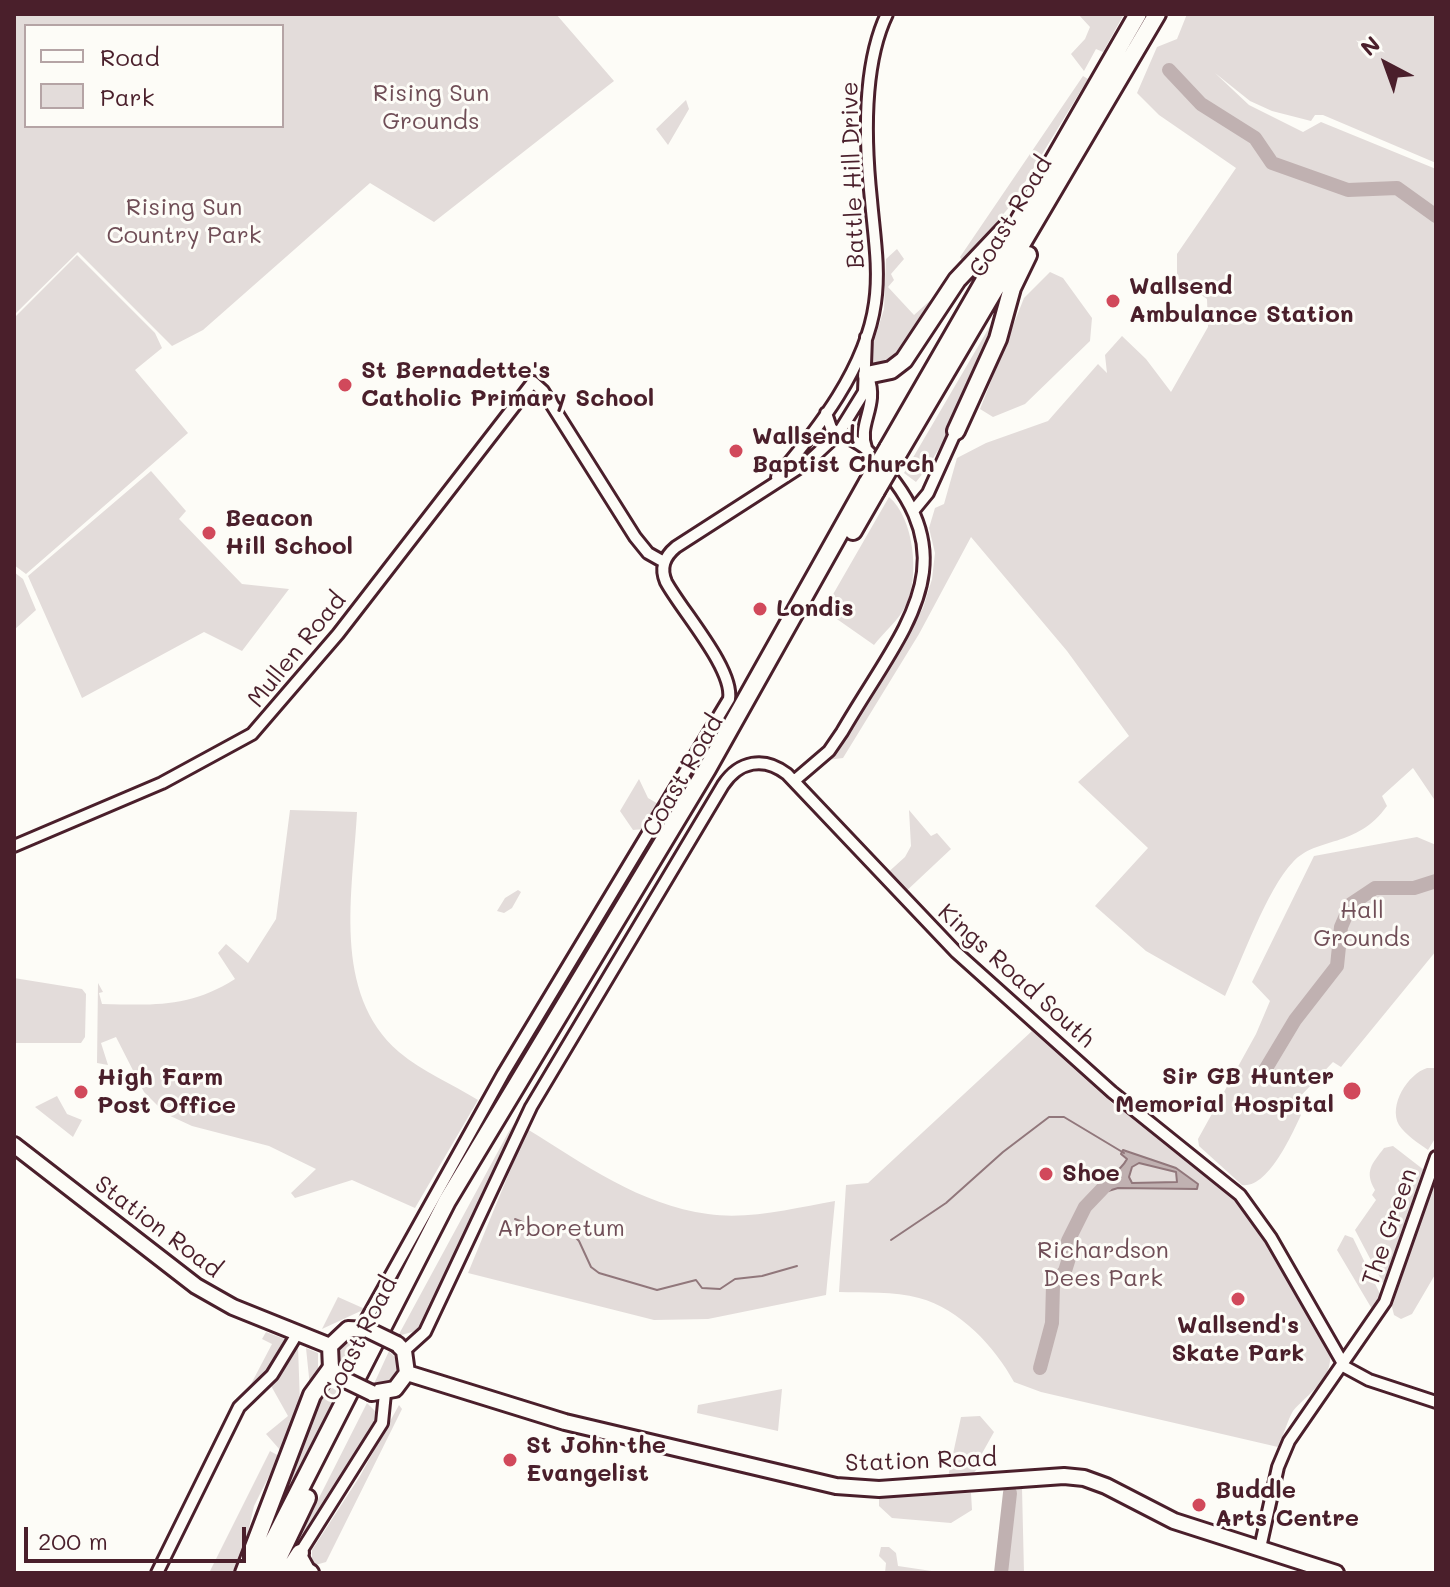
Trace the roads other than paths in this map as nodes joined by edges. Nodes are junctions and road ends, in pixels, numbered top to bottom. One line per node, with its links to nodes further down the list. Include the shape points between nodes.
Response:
1 (887, 14): 6 (street, Battle Hill Drive, via 869,76 877,265)
2 (1138, 14): 5 (highway, Coast Road)
3 (1157, 14): 4 (highway, Coast Road)
4 (1134, 55): 10 (highway, via 1018,273 998,339); 13 (highway, Coast Road)
5 (1083, 111): 7 (highway, via 1013,218 957,280 904,360 891,370); 13 (highway, Coast Road)
6 (866, 337): 7 (street, Battle Hill Drive); 8 (street, Battle Hill Drive)
7 (867, 375): 8 (street, via 850,380); 11 (street, Battle Hill Drive, via 863,396); 12 (street, via 873,398 863,432)
8 (833, 402): 9 (street, Battle Hill Drive)
9 (826, 413): 11 (street); 14 (street, Battle Hill Drive)
10 (956, 431): 16 (street, via 928,493)
11 (838, 434): 12 (street); 14 (street, Battle Hill Drive, via 808,462)
12 (866, 448): 16 (street)
13 (892, 452): 15 (highway, Coast Road, bridge)
14 (771, 484): 17 (street, Battle Hill Drive, via 676,547)
15 (872, 486): 36 (highway, Coast Road, via 447,1201); 37 (highway, Coast Road, via 715,772 456,1205)
16 (914, 510): 19 (street, via 926,561 916,607 836,742)
17 (664, 562): 20 (street, Mullen Road, via 635,537 533,382 338,634 252,734 162,783); 23 (street, Coast Road, via 666,582 730,690 720,718 503,1074)
18 (777, 767): 19 (street, Kings Road South); 26 (street, Coast Road, via 747,765 723,785 537,1095 425,1332)
19 (794, 781): 27 (street, Kings Road South, via 956,952 1112,1092 1240,1195 1271,1238)
20 (14, 846)
21 (14, 1145): 24 (main road, Station Road, via 196,1286)
22 (1436, 1157): 27 (street, The Green, via 1392,1286)
23 (365, 1329): 25 (main road, via 348,1329); 26 (main road, bridge)
24 (297, 1334): 25 (main road, Station Road); 34 (street, via 275,1371 239,1407)
25 (330, 1346): 29 (main road)
26 (400, 1347): 28 (main road)
27 (1342, 1363): 31 (street, via 1355,1374); 32 (street, The Green, via 1289,1441)
28 (407, 1373): 30 (main road, via 395,1389); 32 (main road, Station Road, via 565,1422 836,1486 879,1489 1077,1476 1174,1521)
29 (337, 1374): 30 (main road, bridge); 35 (highway, via 312,1395)
30 (378, 1393): 33 (street, via 382,1423)
31 (1436, 1402)
32 (1260, 1548): 40 (main road, Station Road)
33 (300, 1553): 38 (highway); 39 (street)
34 (157, 1573)
35 (244, 1573)
36 (257, 1573)
37 (271, 1573)
38 (289, 1573): 39 (highway)
39 (310, 1573)
40 (1336, 1573)

